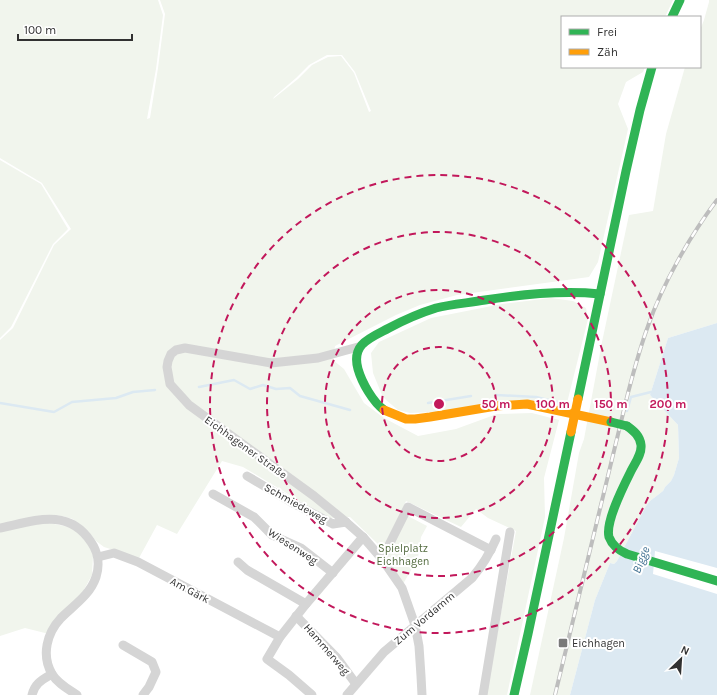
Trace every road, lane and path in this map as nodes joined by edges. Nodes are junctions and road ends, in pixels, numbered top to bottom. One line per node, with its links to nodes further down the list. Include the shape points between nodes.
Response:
1 (680, 0): 2 (street)
2 (672, 16)
3 (652, 68): 4 (street, via 632,144)
4 (600, 294): 5 (street, via 581,291 545,292 438,308 412,317 366,339); 33 (street, bridge)
5 (358, 348): 8 (street, Eichhagener Straße, via 318,358 271,363 184,348 171,354 167,367 170,384 189,405); 18 (street, bridge, via 356,362 360,376 380,406 396,416 408,419 429,418 500,406 529,404 632,429 640,439 640,455 617,500 610,520 609,537 623,552)
6 (247, 476): 8 (street, Schmiedeweg, via 334,524)
7 (212, 494): 17 (street, Wiesenweg, via 254,517 272,535 301,548)
8 (346, 522): 11 (street, Eichhagener Straße)
9 (0, 528): 14 (street, via 39,520 59,519 86,534)
10 (510, 532): 32 (street)
11 (363, 537): 15 (street, Eichhagener Straße); 17 (street)
12 (496, 539): 13 (street, Zum Vordamm)
13 (492, 550): 15 (street, via 408,508); 21 (street, Zum Vordamm, via 472,578)
14 (98, 557): 22 (street, Am Gärk, via 114,553 138,562); 24 (street, via 97,576 92,587 56,624 50,634 46,658)
15 (382, 560): 21 (street, Eichhagener Straße, via 402,588)
16 (238, 562): 19 (street, via 247,570)
17 (333, 573): 19 (street)
18 (717, 581)
19 (306, 604): 20 (street)
20 (296, 616): 22 (street); 25 (street, Hammerweg, via 337,658)
21 (415, 625): 25 (street, Zum Vordamm, via 384,652); 31 (street, Eichhagener Straße)
22 (280, 636): 29 (street, via 267,659)
23 (123, 645): 28 (street, via 152,662 156,672)
24 (52, 674): 26 (street, via 40,680); 27 (street)
25 (356, 684): 30 (street, Zum Vordamm)
26 (32, 695)
27 (77, 695)
28 (143, 695)
29 (312, 695)
30 (347, 695)
31 (422, 695)
32 (483, 695)
33 (514, 695)

